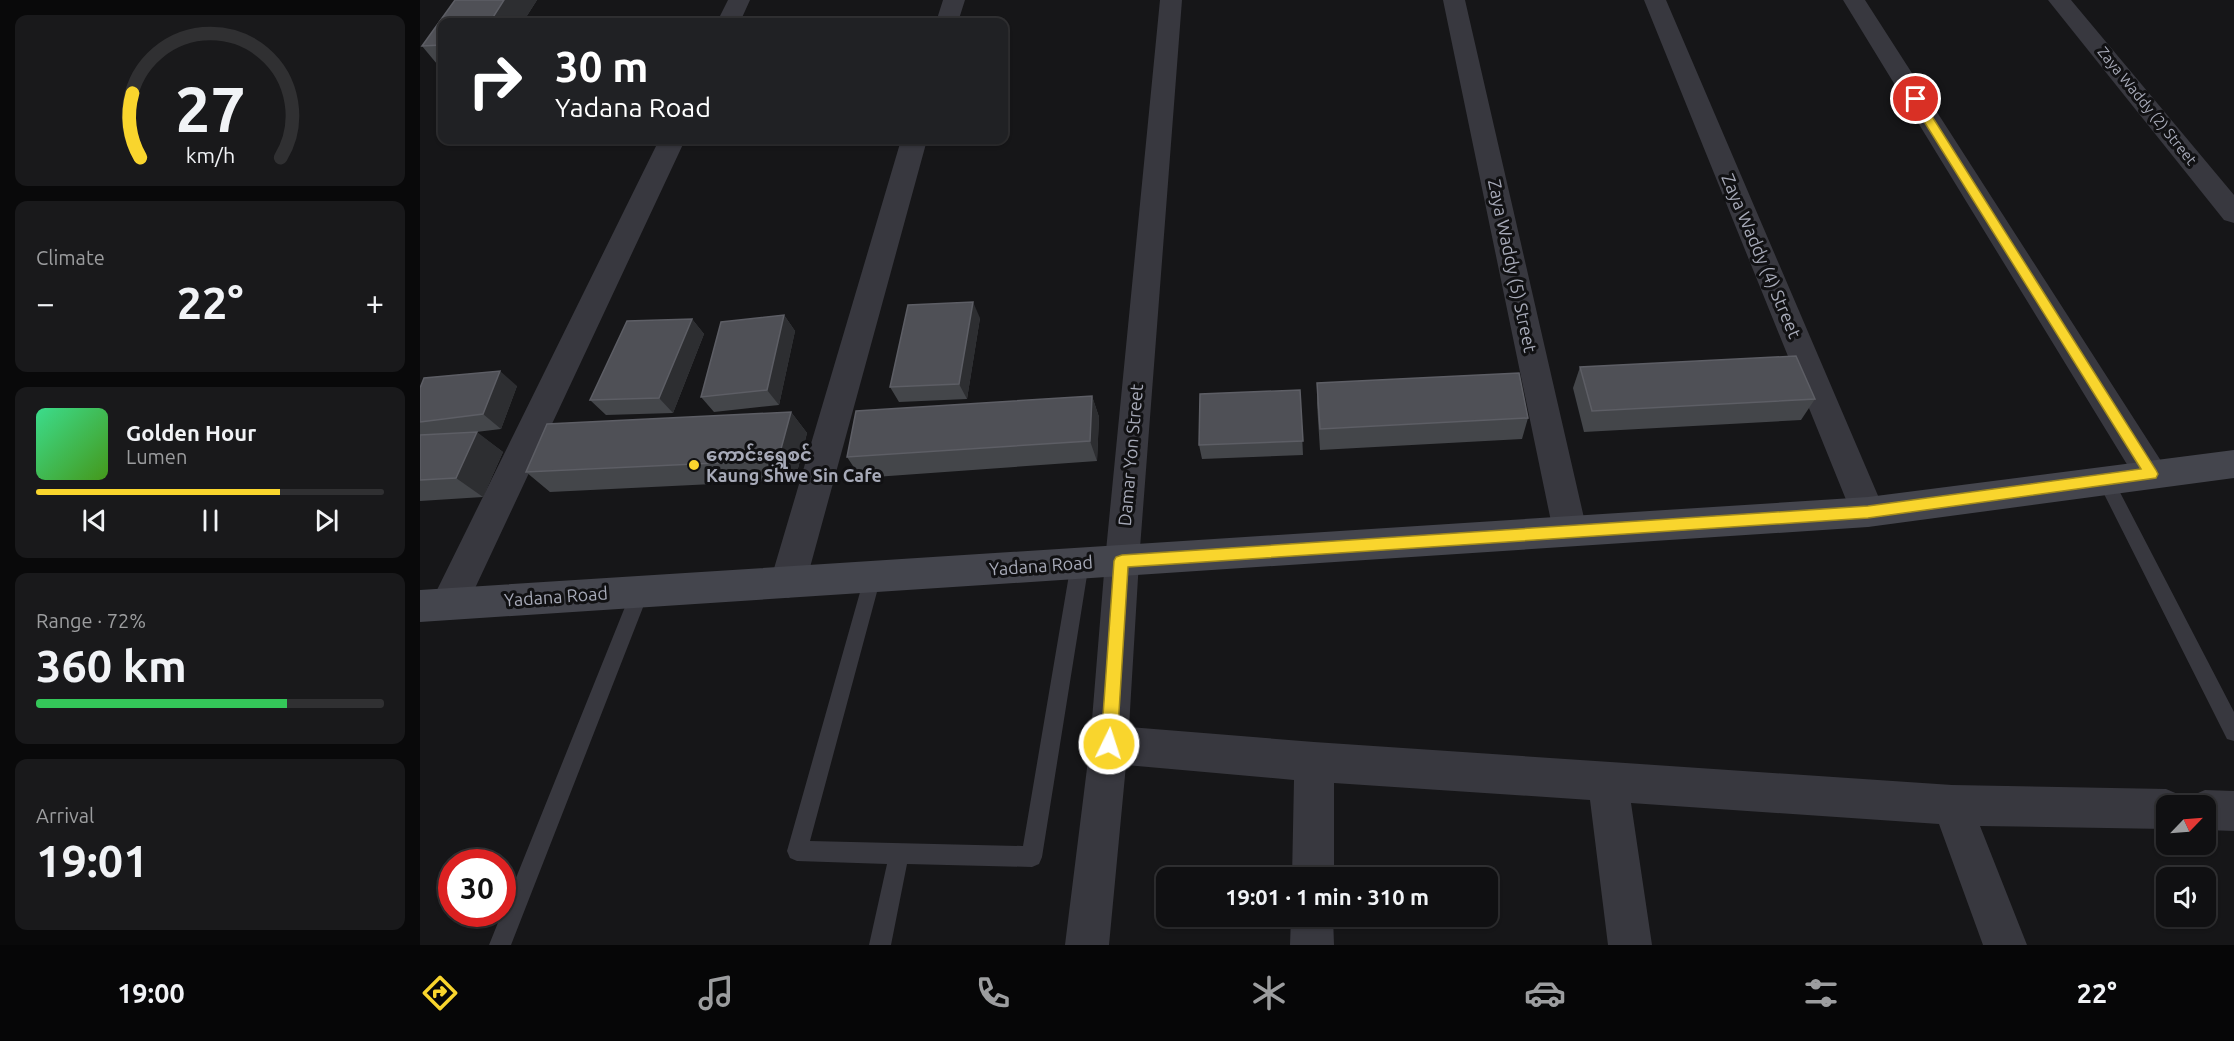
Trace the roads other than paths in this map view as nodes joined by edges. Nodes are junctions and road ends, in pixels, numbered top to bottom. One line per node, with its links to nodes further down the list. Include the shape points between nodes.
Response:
1 (739, 0): 8 (street)
2 (954, 0): 9 (street)
3 (1171, 0): 18 (street, Damar Yon Street)
4 (1454, 0): 17 (street, Zaya Waddy (5) Street)
5 (1655, 0): 16 (street, Zaya Waddy (4) Street)
6 (1854, 0): 14 (street)
7 (2060, 0): 12 (street, Zaya Waddy (2) Street)
8 (731, 18)
9 (948, 18)
10 (670, 144): 23 (street)
11 (913, 144): 21 (street)
12 (2234, 213)
13 (2234, 464): 14 (main road, Yadana Road)
14 (2151, 474): 15 (main road, Yadana Road)
15 (2105, 480): 16 (main road, Yadana Road); 24 (lane)
16 (1868, 512): 17 (main road, Yadana Road)
17 (1570, 531): 18 (main road, Yadana Road)
18 (1122, 561): 19 (main road, Yadana Road); 25 (street, Damar Yon Street)
19 (1080, 563): 20 (main road, Yadana Road); 32 (lane, via 1032,857)
20 (872, 577): 21 (main road, Yadana Road); 32 (lane, via 797,851)
21 (788, 582): 22 (main road, Yadana Road)
22 (640, 592): 23 (main road, Yadana Road); 35 (lane)
23 (434, 605)
24 (2234, 732)
25 (1109, 744): 26 (street); 37 (street, Damar Yon Street)
26 (1314, 762): 27 (street); 33 (street)
27 (1608, 782): 28 (street); 39 (street)
28 (1952, 805): 29 (street); 40 (street)
29 (2156, 809)
30 (2216, 810): 31 (street)
31 (2234, 811)
32 (899, 855): 36 (lane)
33 (1312, 867)
34 (1312, 927): 38 (street)
35 (500, 945)
36 (880, 945)
37 (1087, 945)
38 (1312, 945)
39 (1630, 945)
40 (2005, 945)

